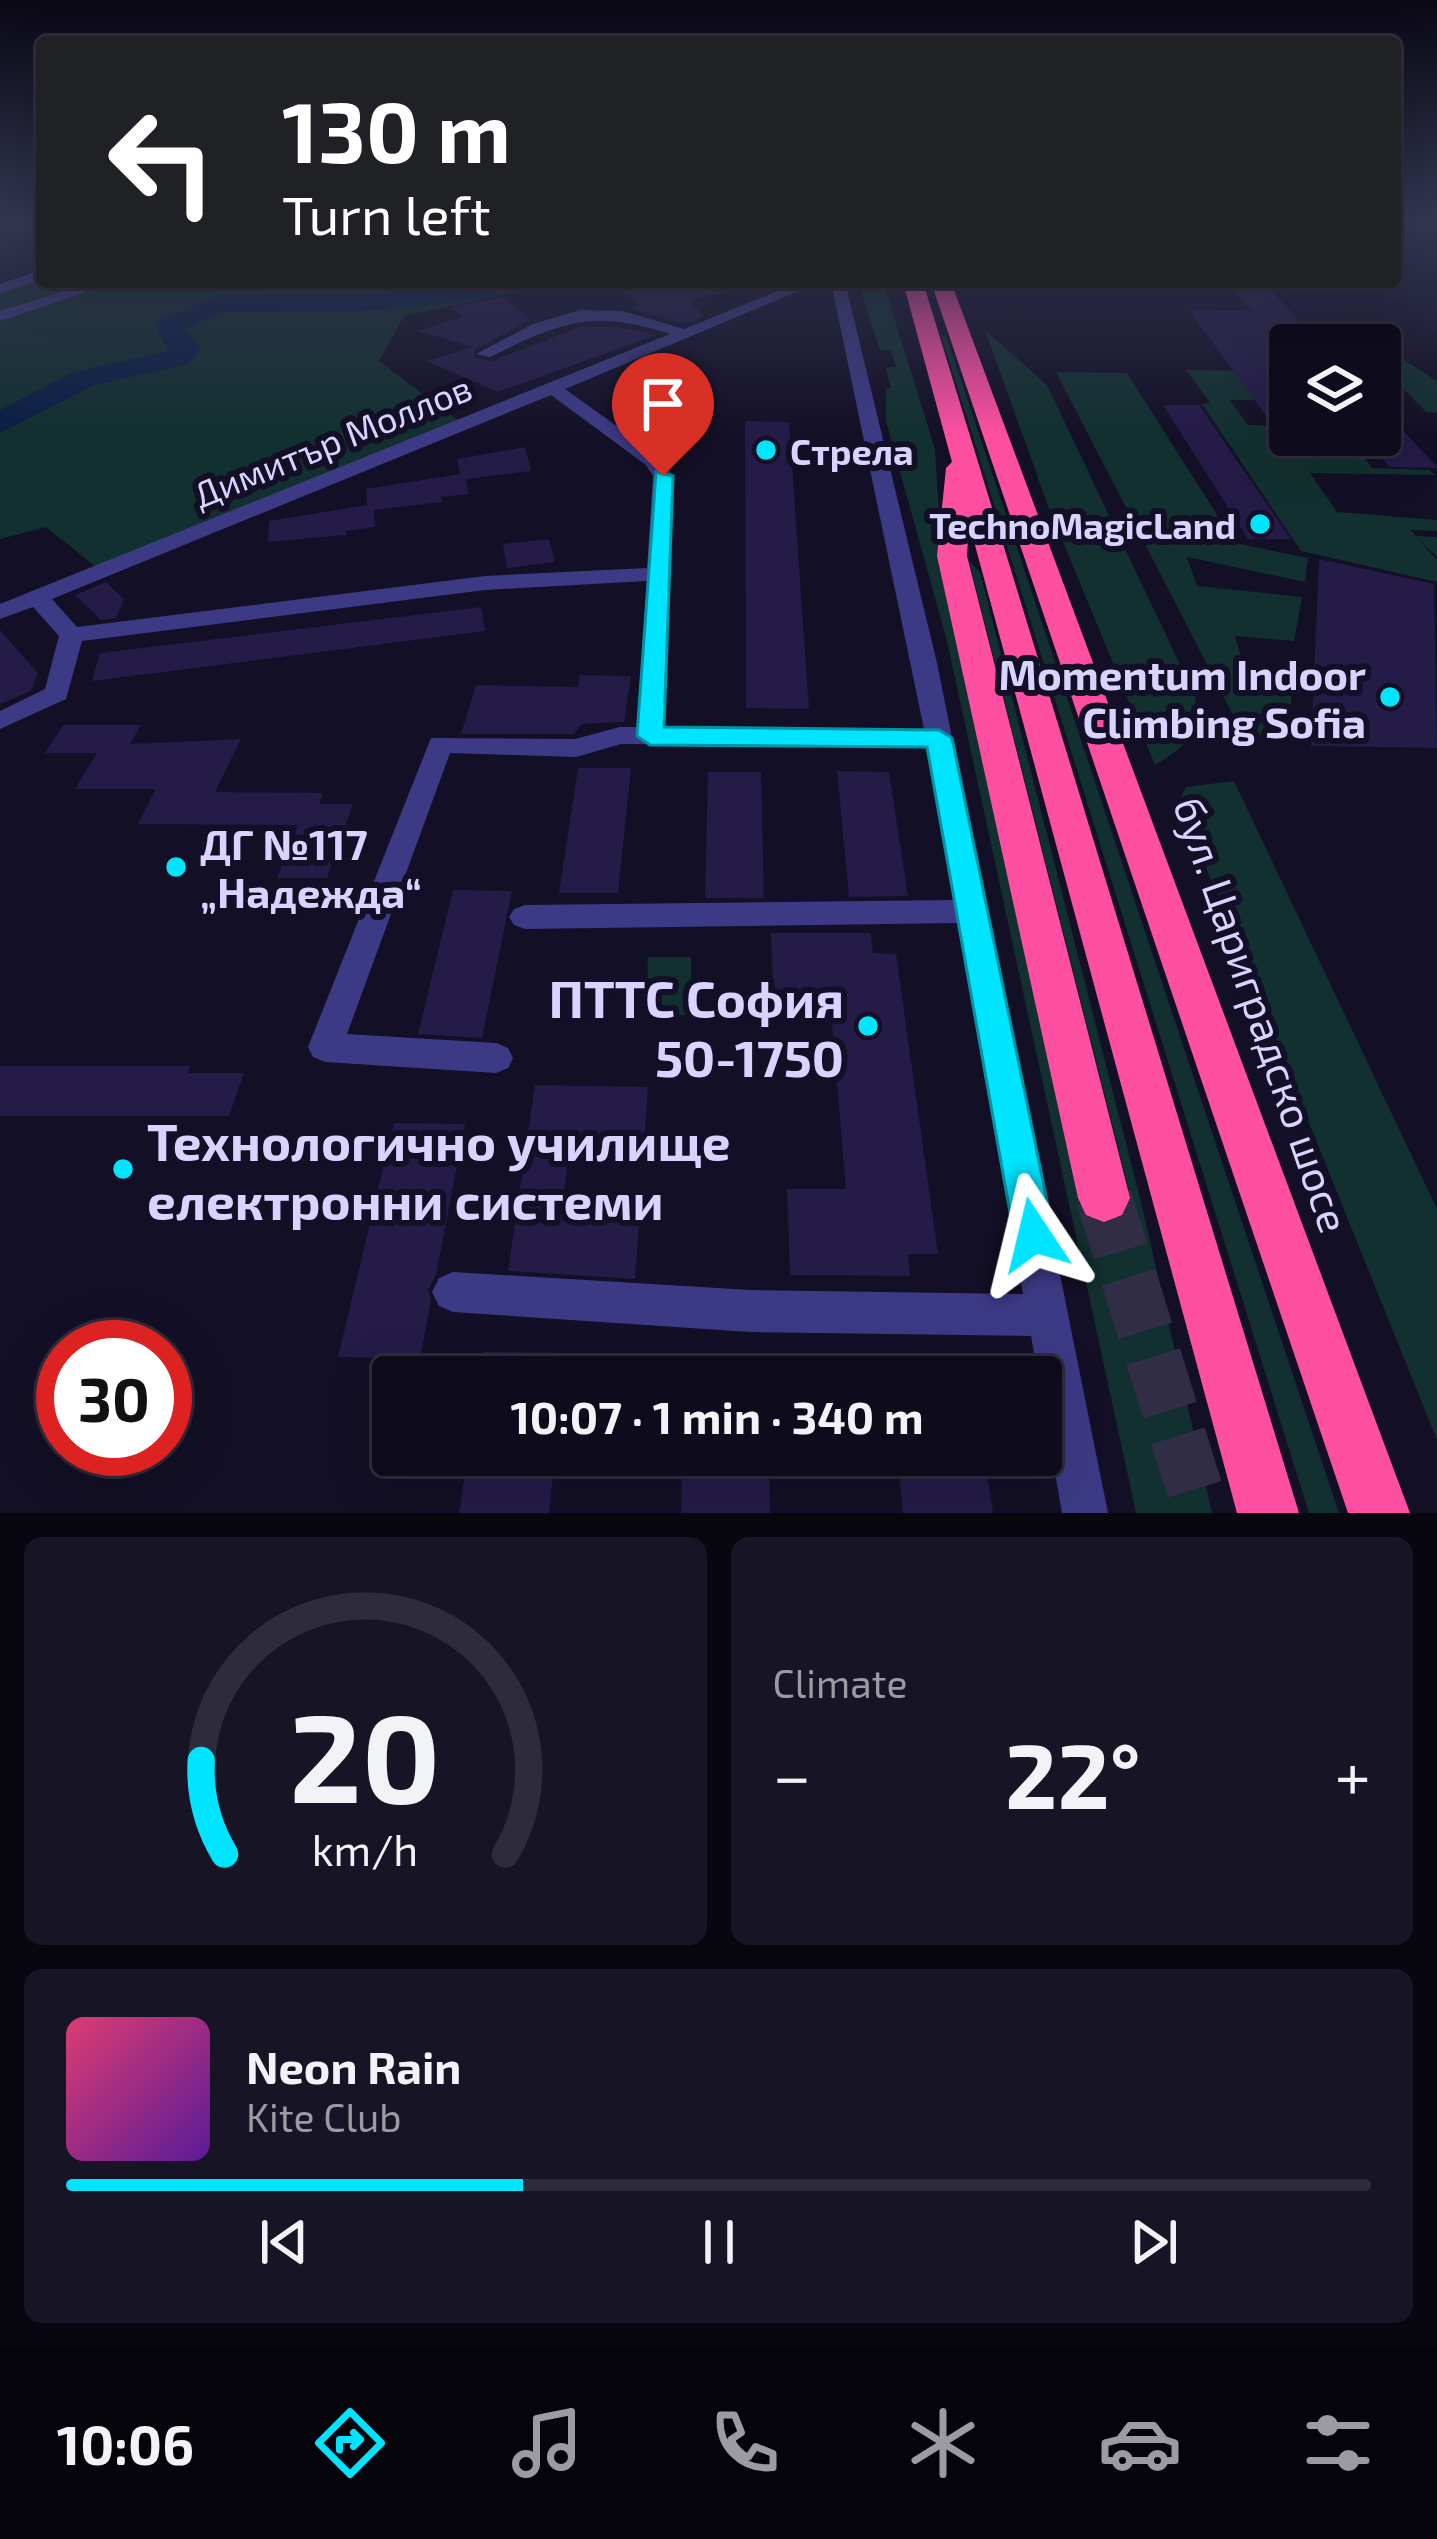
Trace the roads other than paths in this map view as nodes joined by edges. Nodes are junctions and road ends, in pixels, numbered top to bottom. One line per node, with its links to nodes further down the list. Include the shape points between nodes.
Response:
1 (65, 296): 8 (street)
2 (778, 296): 9 (street, Димитър Моллов)
3 (841, 296): 21 (street)
4 (896, 296): 11 (highway)
5 (917, 296): 11 (highway)
6 (946, 296): 12 (highway, бул. Цариградско шосе)
7 (967, 296): 12 (highway, via 979,341)
8 (0, 316)
9 (682, 333): 10 (street, via 621,311 573,315); 13 (street, Димитър Моллов)
10 (484, 354)
11 (937, 366): 14 (highway)
12 (973, 374): 30 (highway, бул. Цариградско шосе)
13 (553, 388): 15 (street, via 663,476); 16 (street, Димитър Моллов)
14 (961, 447): 25 (highway, via 952,556); 29 (highway)
15 (658, 574): 18 (street, via 484,583); 20 (street)
16 (38, 598): 17 (street, Димитър Моллов); 18 (street)
17 (0, 612)
18 (71, 635): 19 (street, via 57,693)
19 (0, 721)
20 (650, 736): 21 (street); 24 (street, via 576,748 440,744 325,1047)
21 (939, 738): 22 (street)
22 (970, 911): 23 (street); 27 (street)
23 (524, 916)
24 (496, 1058)
25 (1104, 1198)
26 (453, 1292): 27 (street, via 750,1311)
27 (1048, 1315): 28 (street)
28 (1085, 1513)
29 (1268, 1513)
30 (1379, 1513)

